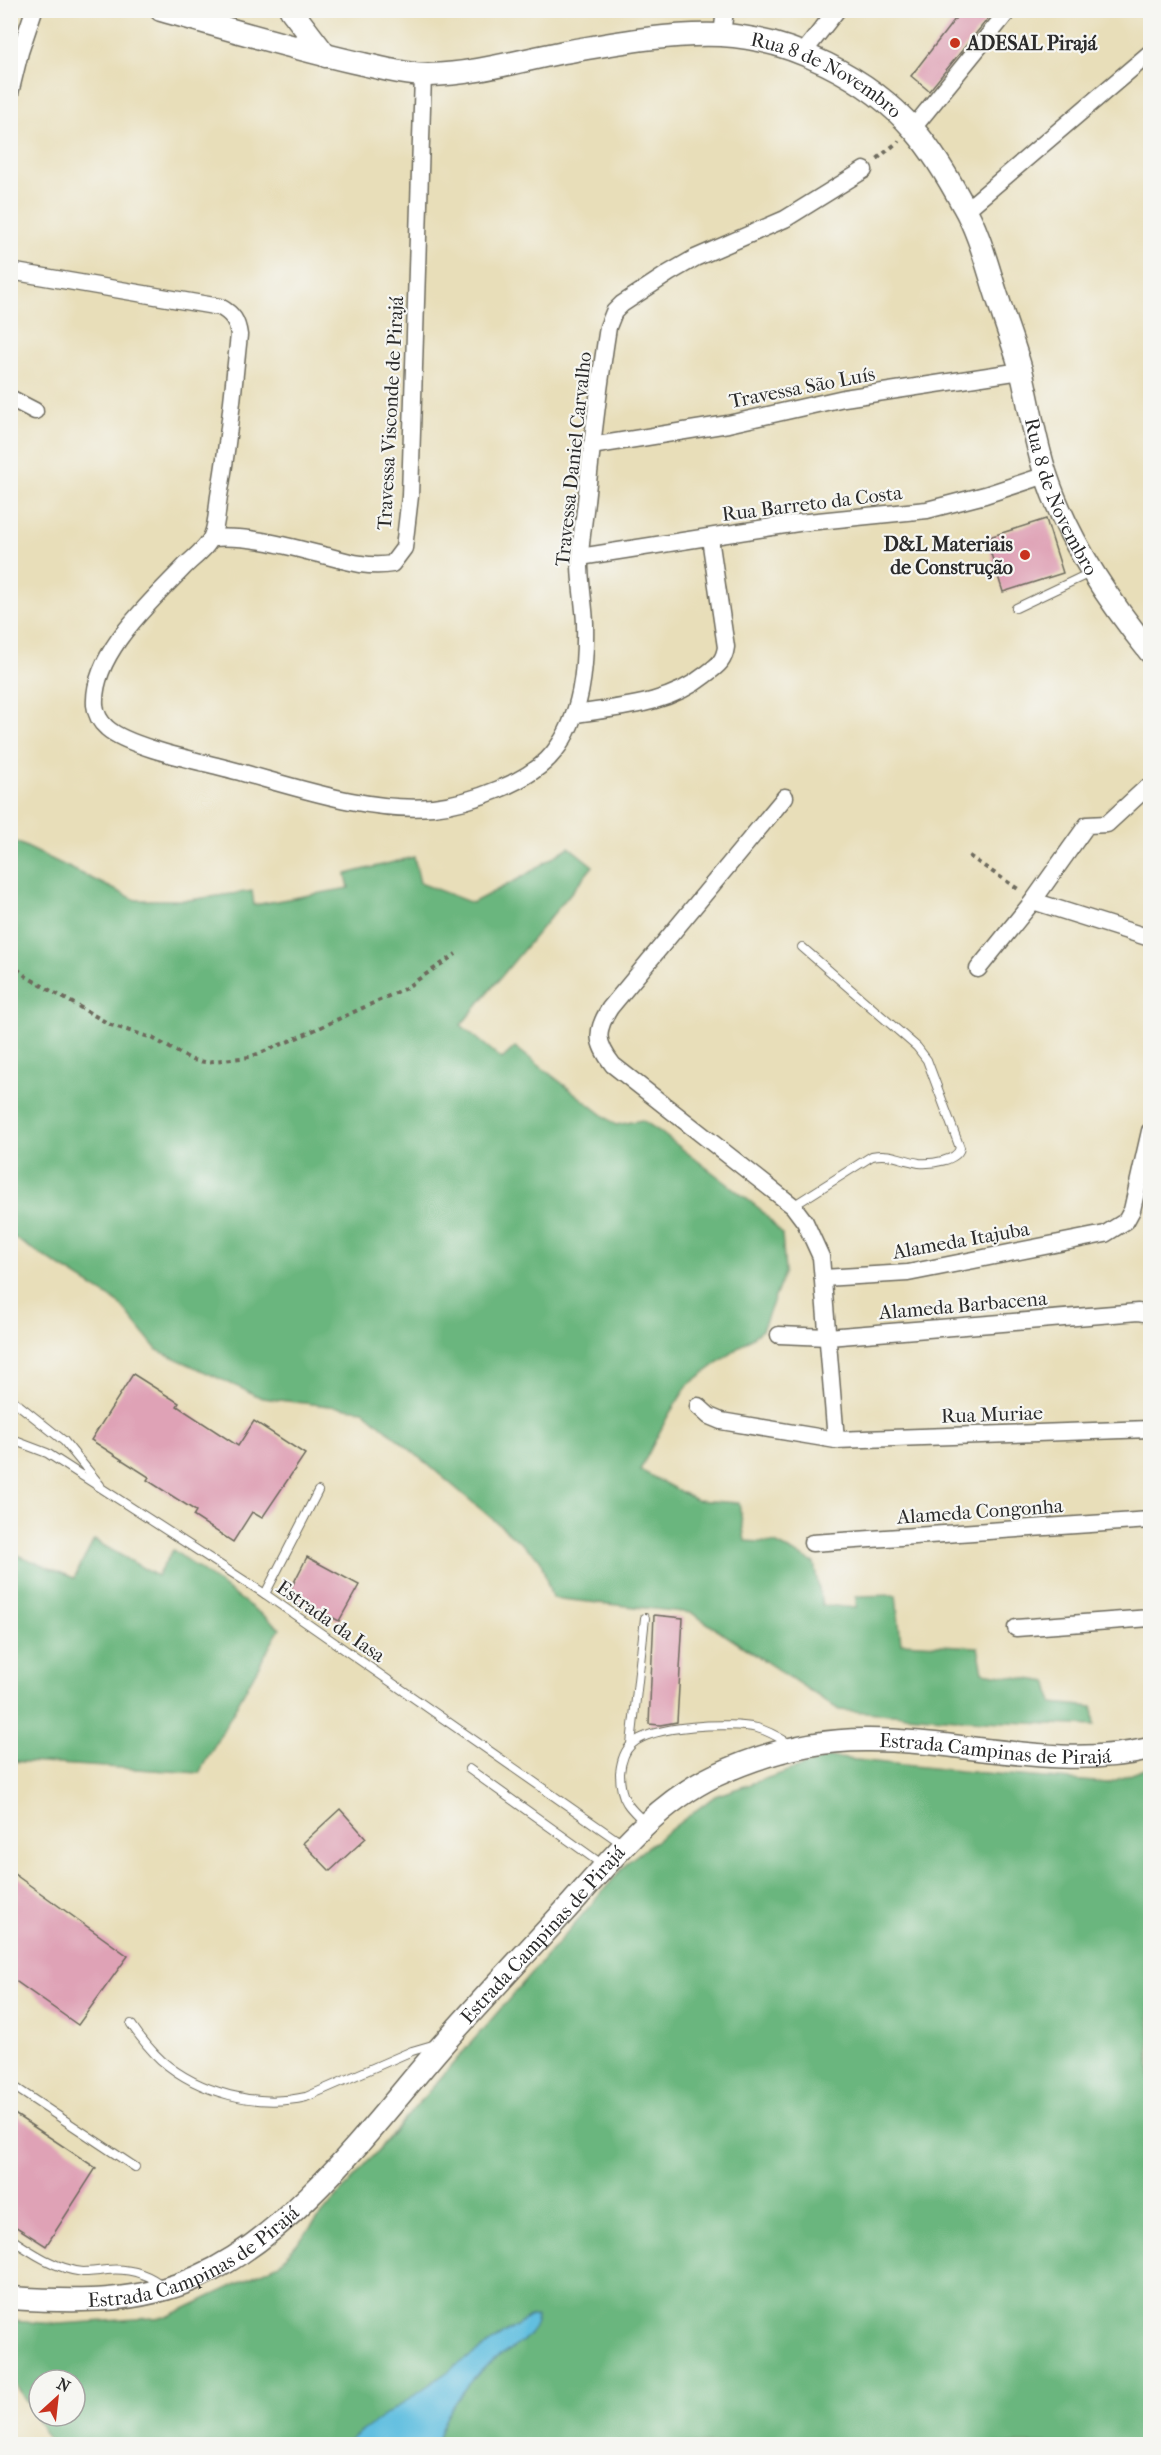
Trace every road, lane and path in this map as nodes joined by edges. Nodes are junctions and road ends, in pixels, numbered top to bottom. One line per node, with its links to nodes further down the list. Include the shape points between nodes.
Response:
1 (34, 10): 12 (street)
2 (161, 10): 10 (main road, Rua 8 de Novembro)
3 (291, 10): 10 (main road)
4 (725, 10): 7 (street)
5 (837, 10): 8 (street)
6 (1009, 10): 13 (street)
7 (722, 35): 8 (main road, Rua 8 de Novembro, via 764,41); 11 (main road, Rua 8 de Novembro, via 636,40 489,69)
8 (803, 53): 13 (main road, Rua 8 de Novembro, via 843,73)
9 (1150, 53): 15 (street)
10 (326, 56): 11 (main road, Rua 8 de Novembro)
11 (423, 75): 22 (street, Travessa Visconde de Pirajá, via 410,496 404,548 392,564 379,566 257,539)
12 (10, 93)
13 (913, 128): 14 (path); 15 (main road, Rua 8 de Novembro, via 936,158)
14 (864, 170): 20 (street, Travessa Daniel Carvalho, via 785,219 695,258 614,312 608,327)
15 (966, 210): 17 (main road, Rua 8 de Novembro)
16 (10, 271): 22 (street, via 220,307 233,316 239,335)
17 (1021, 371): 20 (street, Travessa São Luís, via 844,398 728,424); 21 (main road, Rua 8 de Novembro)
18 (10, 398): 19 (street)
19 (35, 411)
20 (591, 446): 24 (street, Travessa Daniel Carvalho)
21 (1046, 475): 23 (street, Rua Barreto da Costa, via 927,510 798,523); 25 (main road, Rua 8 de Novembro)
22 (212, 538): 28 (street, Travessa Daniel Carvalho, via 126,631 102,670 96,696 97,717 120,736 163,752 324,795 387,806 431,807 467,802 503,788 545,762)
23 (710, 538): 24 (street, Rua Barreto da Costa); 28 (street, via 726,647 723,661 692,686 648,703)
24 (580, 557): 28 (street, Travessa Daniel Carvalho, via 585,626 582,682)
25 (1093, 572): 26 (lane); 27 (main road, Rua 8 de Novembro)
26 (1016, 608)
27 (1150, 652)
28 (575, 714)
29 (1145, 789): 32 (street, via 1107,824 1087,825)
30 (785, 797): 39 (street, via 610,1008 599,1028 599,1039 613,1065)
31 (969, 856): 32 (path)
32 (1033, 901): 33 (street); 37 (street)
33 (1150, 938)
34 (802, 947): 39 (lane, via 918,1047 927,1060 960,1148 952,1158 922,1163 895,1155 872,1156)
35 (456, 954): 36 (path, via 404,988 299,1037 250,1057 205,1062 111,1025 27,977)
36 (10, 963)
37 (978, 969)
38 (1150, 1131): 40 (street, Alameda Itajuba, via 1132,1210 1126,1221 1105,1234 908,1273)
39 (793, 1206): 40 (street, via 821,1257)
40 (823, 1278): 43 (street)
41 (1150, 1314): 43 (street, Alameda Barbacena)
42 (778, 1335): 43 (street, Alameda Barbacena)
43 (828, 1337): 48 (street)
44 (10, 1398): 49 (lane, via 64,1441)
45 (698, 1406): 48 (street, Rua Muriae, via 709,1416 727,1423)
46 (1150, 1429): 48 (street, Rua Muriae)
47 (10, 1439): 49 (lane, Estrada da Iasa, via 48,1453)
48 (836, 1440)
49 (105, 1491): 53 (lane, Estrada da Iasa)
50 (318, 1491): 53 (lane)
51 (1150, 1520): 52 (street, Alameda Congonha)
52 (812, 1543)
53 (265, 1594): 62 (lane, Estrada da Iasa)
54 (645, 1618): 57 (lane)
55 (1150, 1618): 56 (street)
56 (1016, 1628)
57 (631, 1744): 58 (lane, via 666,1731 722,1725 757,1728); 61 (lane, via 621,1767 622,1793)
58 (796, 1747): 59 (main road, Estrada Campinas de Pirajá, via 867,1740 1044,1756 1107,1756); 61 (main road, Estrada Campinas de Pirajá, via 711,1777)
59 (1150, 1749)
60 (469, 1769): 63 (lane)
61 (646, 1824): 62 (main road, Estrada Campinas de Pirajá)
62 (624, 1845): 63 (main road, Estrada Campinas de Pirajá)
63 (605, 1866): 65 (main road, Estrada Campinas de Pirajá)
64 (131, 2024): 65 (lane, via 153,2052 179,2073 248,2100 288,2101 306,2097 412,2051)
65 (445, 2041): 69 (main road, Estrada Campinas de Pirajá, via 344,2160 290,2213 228,2262)
66 (10, 2084): 67 (lane)
67 (135, 2167)
68 (10, 2238): 69 (lane, via 56,2265 83,2272 135,2271)
69 (166, 2289): 70 (main road, Estrada Campinas de Pirajá, via 99,2301)
70 (10, 2298)

